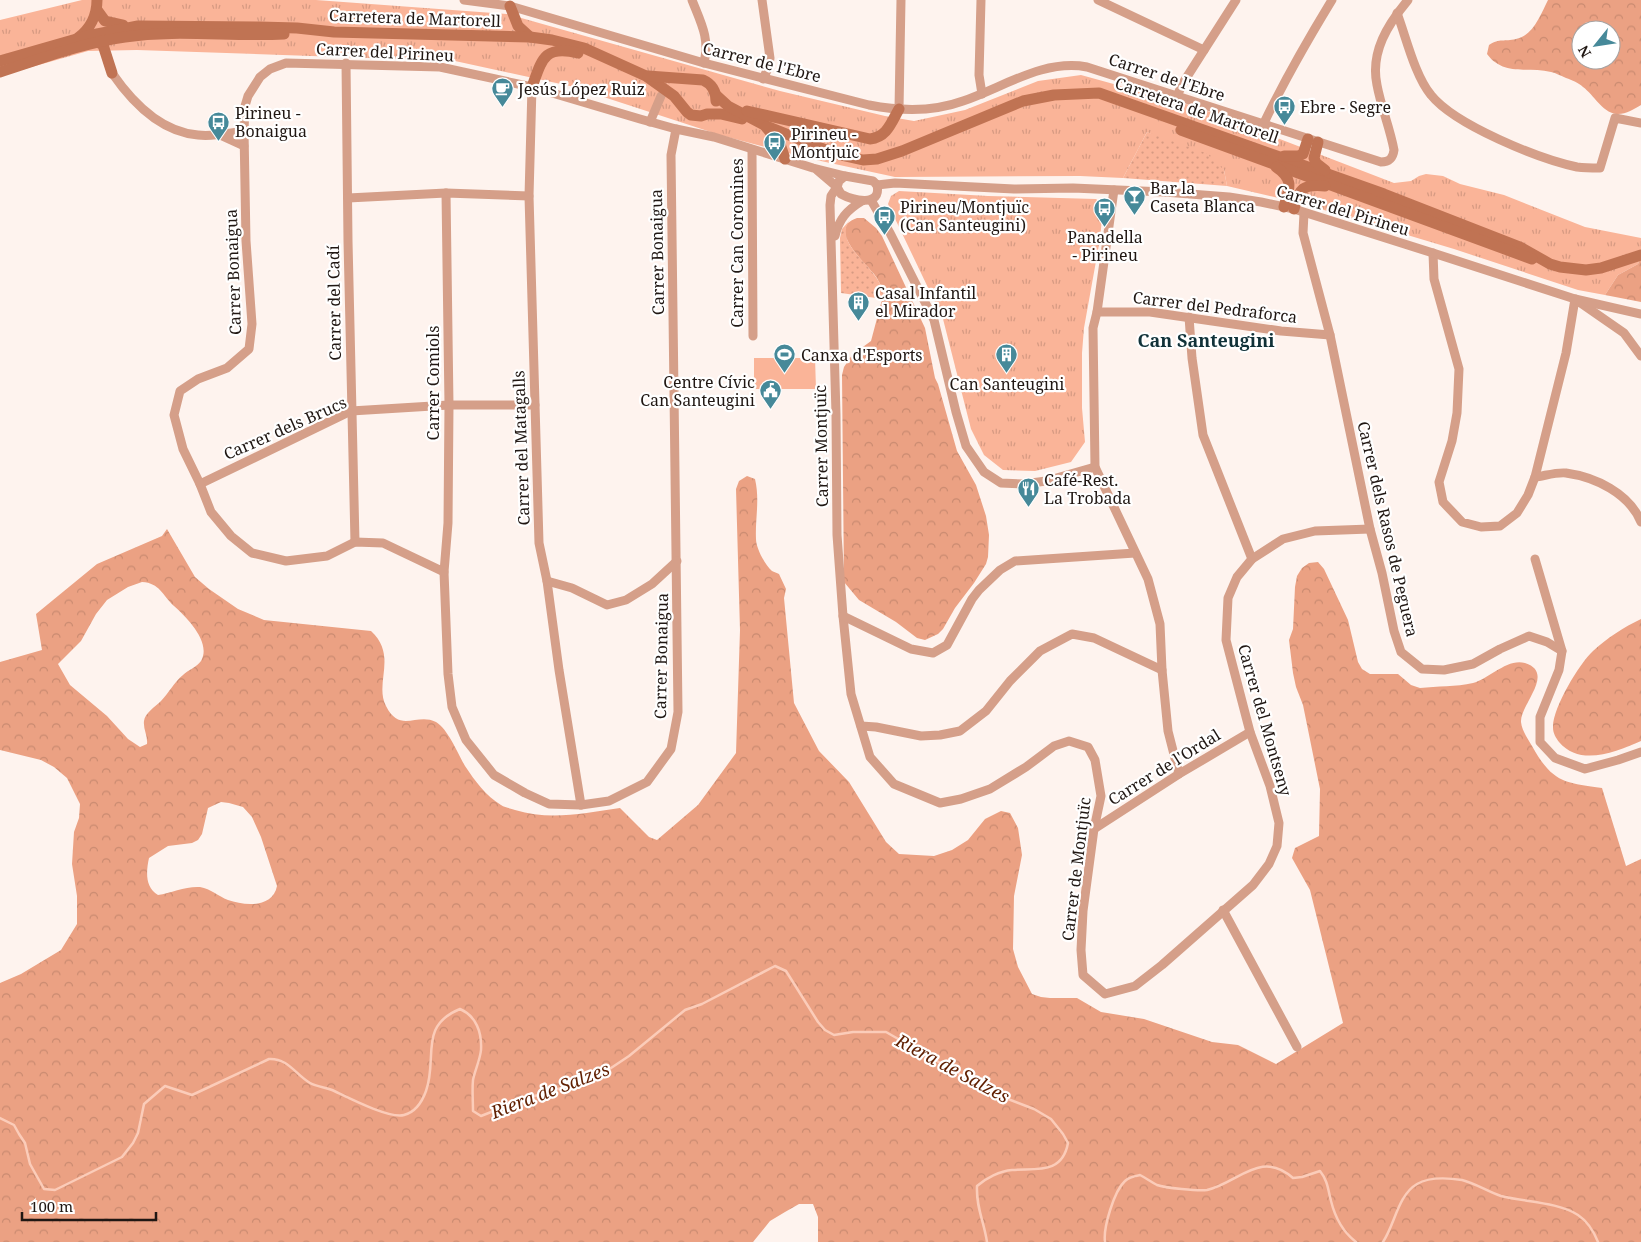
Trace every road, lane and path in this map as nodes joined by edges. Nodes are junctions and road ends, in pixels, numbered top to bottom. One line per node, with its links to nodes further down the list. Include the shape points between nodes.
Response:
1 (464, 0): 11 (street, Carrer de l'Ebre)
2 (692, 0): 25 (street, via 706,39)
3 (762, 0): 29 (street, via 770,58)
4 (901, 0): 39 (street)
5 (981, 0): 32 (street, via 979,75)
6 (1098, 0): 20 (street)
7 (1236, 0): 20 (street)
8 (1332, 0): 45 (street, via 1300,51)
9 (1408, 0): 12 (street)
10 (97, 5): 13 (main road, via 102,19); 19 (main road)
11 (510, 6): 15 (main road, via 518,26); 25 (street, Carrer de l'Ebre)
12 (1397, 13): 43 (street, via 1430,94 1475,128 1539,155 1578,167 1600,168 1615,118); 49 (street, Carrer de l'Ebre, via 1382,38 1376,64 1377,87 1393,144 1392,158 1378,162)
13 (133, 27): 14 (main road, Carretera de Martorell, via 259,27); 18 (main road, via 113,32); 19 (main road, Carretera de Martorell)
14 (334, 32): 15 (main road, Carretera de Martorell); 16 (main road, via 152,34)
15 (530, 37): 22 (main road, Carretera de Martorell, via 575,45)
16 (121, 38): 18 (main road); 21 (main road)
17 (61, 42): 18 (main road, via 72,44 91,39); 19 (main road, Carretera de Martorell); 23 (main road, Carretera de Martorell)
18 (99, 42): 19 (main road); 21 (main road)
19 (79, 43): 21 (main road); 26 (main road)
20 (1204, 50): 36 (street)
21 (102, 55): 27 (main road, via 104,64)
22 (610, 60): 28 (main road, Carretera de Martorell); 31 (main road, via 567,50 553,52 543,59)
23 (0, 61)
24 (346, 63): 31 (street, Carrer del Pirineu, via 440,67); 41 (street, Carrer del Pirineu, via 286,63 270,69 260,77 248,96); 66 (street, Carrer del Cadí)
25 (704, 63): 29 (street, Carrer de l'Ebre)
26 (0, 72)
27 (112, 73): 48 (street, via 142,109 168,127 197,135)
28 (646, 76): 30 (main road); 37 (main road, via 674,96)
29 (763, 79): 39 (street, Carrer de l'Ebre)
30 (693, 81): 34 (main road, via 708,82); 37 (main road, via 681,92)
31 (532, 87): 42 (street, Carrer del Pirineu); 65 (street, Carrer del Matagalls)
32 (982, 94): 36 (street, Carrer de l'Ebre, via 1049,67 1068,65 1087,67); 39 (street, Carrer de l'Ebre, via 947,106)
33 (1081, 94): 44 (main road, Carretera de Martorell, via 1023,101 902,152 871,160 836,154); 52 (main road); 53 (main road, Carretera de Martorell, via 1099,93)
34 (716, 95): 38 (main road, Carretera de Martorell); 40 (main road, via 714,107)
35 (661, 96): 42 (street)
36 (1177, 96): 45 (street, Carrer de l'Ebre)
37 (682, 106): 40 (main road, via 691,115)
38 (738, 110): 39 (main road, via 870,139 886,133); 44 (main road, Carretera de Martorell)
39 (899, 110)
40 (707, 114): 44 (main road, via 728,114)
41 (244, 118): 47 (street, Carrer Bonaigua); 48 (street)
42 (650, 122): 46 (street, Carrer del Pirineu)
43 (1641, 123)
44 (764, 125): 55 (main road, via 780,144)
45 (1263, 125): 49 (street, Carrer de l'Ebre)
46 (676, 129): 51 (street, Carrer del Pirineu); 91 (street, Carrer Bonaigua, via 671,155)
47 (244, 131): 48 (street); 50 (street, Carrer Bonaigua)
48 (220, 135): 50 (street)
49 (1313, 141): 54 (main road)
50 (244, 146): 84 (street, Carrer Bonaigua, via 252,324 249,348 227,368 198,379 180,391 174,415 183,449)
51 (752, 150): 55 (street, Carrer del Pirineu); 77 (street, Carrer Can Coromines)
52 (1248, 154): 56 (main road); 57 (main road, via 1297,168)
53 (1280, 156): 54 (main road); 57 (main road, Carretera de Martorell)
54 (1308, 156): 57 (main road); 60 (main road)
55 (785, 159): 58 (street, Carrer del Pirineu)
56 (1269, 162): 60 (main road); 68 (main road, via 1289,181)
57 (1304, 166): 60 (main road, Carretera de Martorell)
58 (813, 168): 59 (street, Carrer del Pirineu); 62 (street, Carrer del Pirineu)
59 (845, 176): 61 (street, Carrer del Pirineu, via 873,181); 62 (street)
60 (1334, 181): 68 (main road, via 1304,188 1299,192); 71 (main road, Carretera de Martorell, via 1471,226 1560,267 1586,270)
61 (877, 185): 63 (street, Carrer del Pirineu); 67 (street, via 877,195)
62 (838, 187): 67 (street, Carrer del Pirineu, via 844,195); 69 (street, Carrer Montjuïc, via 831,196 830,205)
63 (1114, 190): 68 (street, Carrer del Pirineu, via 1228,197); 73 (street)
64 (446, 193): 65 (street); 66 (street); 79 (street, Carrer Comiols)
65 (529, 196): 80 (street, Carrer del Matagalls)
66 (348, 198): 81 (street, Carrer del Cadí)
67 (866, 201): 69 (street, via 850,208 842,217); 82 (street, via 890,233 934,320 966,446 984,472 1001,483 1024,484)
68 (1294, 210): 70 (street, Carrer del Pirineu); 76 (street, Carrer dels Rasos de Peguera, via 1303,232)
69 (832, 246): 94 (street, Carrer Montjuïc, via 837,535)
70 (1433, 253): 72 (street, Carrer del Pirineu); 83 (street, via 1434,280 1459,369 1452,442 1439,482 1443,502 1462,522 1481,527 1500,526 1517,513)
71 (1641, 255)
72 (1575, 299): 74 (street, Carrer del Pirineu); 78 (street, via 1624,333); 83 (street, via 1566,352)
73 (1097, 312): 75 (street, Carrer del Pedraforca, via 1150,312); 82 (street, via 1093,328)
74 (1641, 314)
75 (1189, 317): 76 (street, Carrer del Pedraforca); 89 (street, via 1203,435)
76 (1330, 335): 86 (street, Carrer dels Rasos de Peguera)
77 (752, 336)
78 (1641, 356)
79 (449, 405): 80 (street, Carrer dels Brucs); 81 (street, Carrer dels Brucs); 92 (street, Carrer Comiols, via 448,523)
80 (535, 405): 93 (street, Carrer del Matagalls, via 539,543)
81 (352, 411): 84 (street, Carrer dels Brucs); 87 (street, Carrer del Cadí)
82 (1095, 467): 88 (street)
83 (1534, 477): 85 (street, via 1564,473 1593,479 1616,491 1637,511)
84 (200, 484): 87 (street, Carrer Bonaigua, via 211,512 231,536 252,553 286,561 327,556)
85 (1641, 522)
86 (1370, 528): 89 (street, Carrer del Montseny, via 1296,535); 95 (street, Carrer dels Rasos de Peguera, via 1401,652 1422,669 1444,670 1473,664 1529,636)
87 (355, 542): 92 (street, Carrer Bonaigua, via 383,543)
88 (1135, 553): 94 (street, via 1015,562 1000,570 979,590 947,645 933,653 911,649); 96 (street, via 1148,579 1160,624)
89 (1252, 559): 98 (street, Carrer del Montseny, via 1237,577 1228,598 1226,640)
90 (1535, 559): 95 (street)
91 (677, 561): 93 (street, via 652,584 626,600 607,605 572,588); 101 (street, Carrer Bonaigua, via 678,712 671,749 648,782 609,801)
92 (444, 572): 101 (street, Carrer Bonaigua, via 452,707 466,740 494,775 525,793 549,804)
93 (547, 581): 101 (street, Carrer del Matagalls)
94 (843, 616): 97 (street, Carrer de Montjuïc, via 851,694)
95 (1562, 651): 99 (street, via 1559,670 1540,717 1540,742 1555,758 1585,769)
96 (1162, 670): 97 (street, via 1094,638 1072,634 1040,651 986,711 960,731 921,736); 100 (street, via 1168,731)
97 (861, 726): 102 (street, Carrer de Montjuïc, via 870,757 894,784 940,803 990,789 1054,746 1069,741 1088,747 1095,760 1101,796)
98 (1250, 732): 100 (street, Carrer de l'Ordal); 103 (street, Carrer del Montseny, via 1279,822 1277,846 1269,864 1253,885)
99 (1641, 752)
100 (1180, 774): 102 (street, Carrer de l'Ordal)
101 (582, 805)
102 (1094, 829): 103 (street, Carrer de Montjuïc, via 1081,950 1083,975 1105,994 1135,986)
103 (1223, 910): 104 (street)
104 (1298, 1047)

